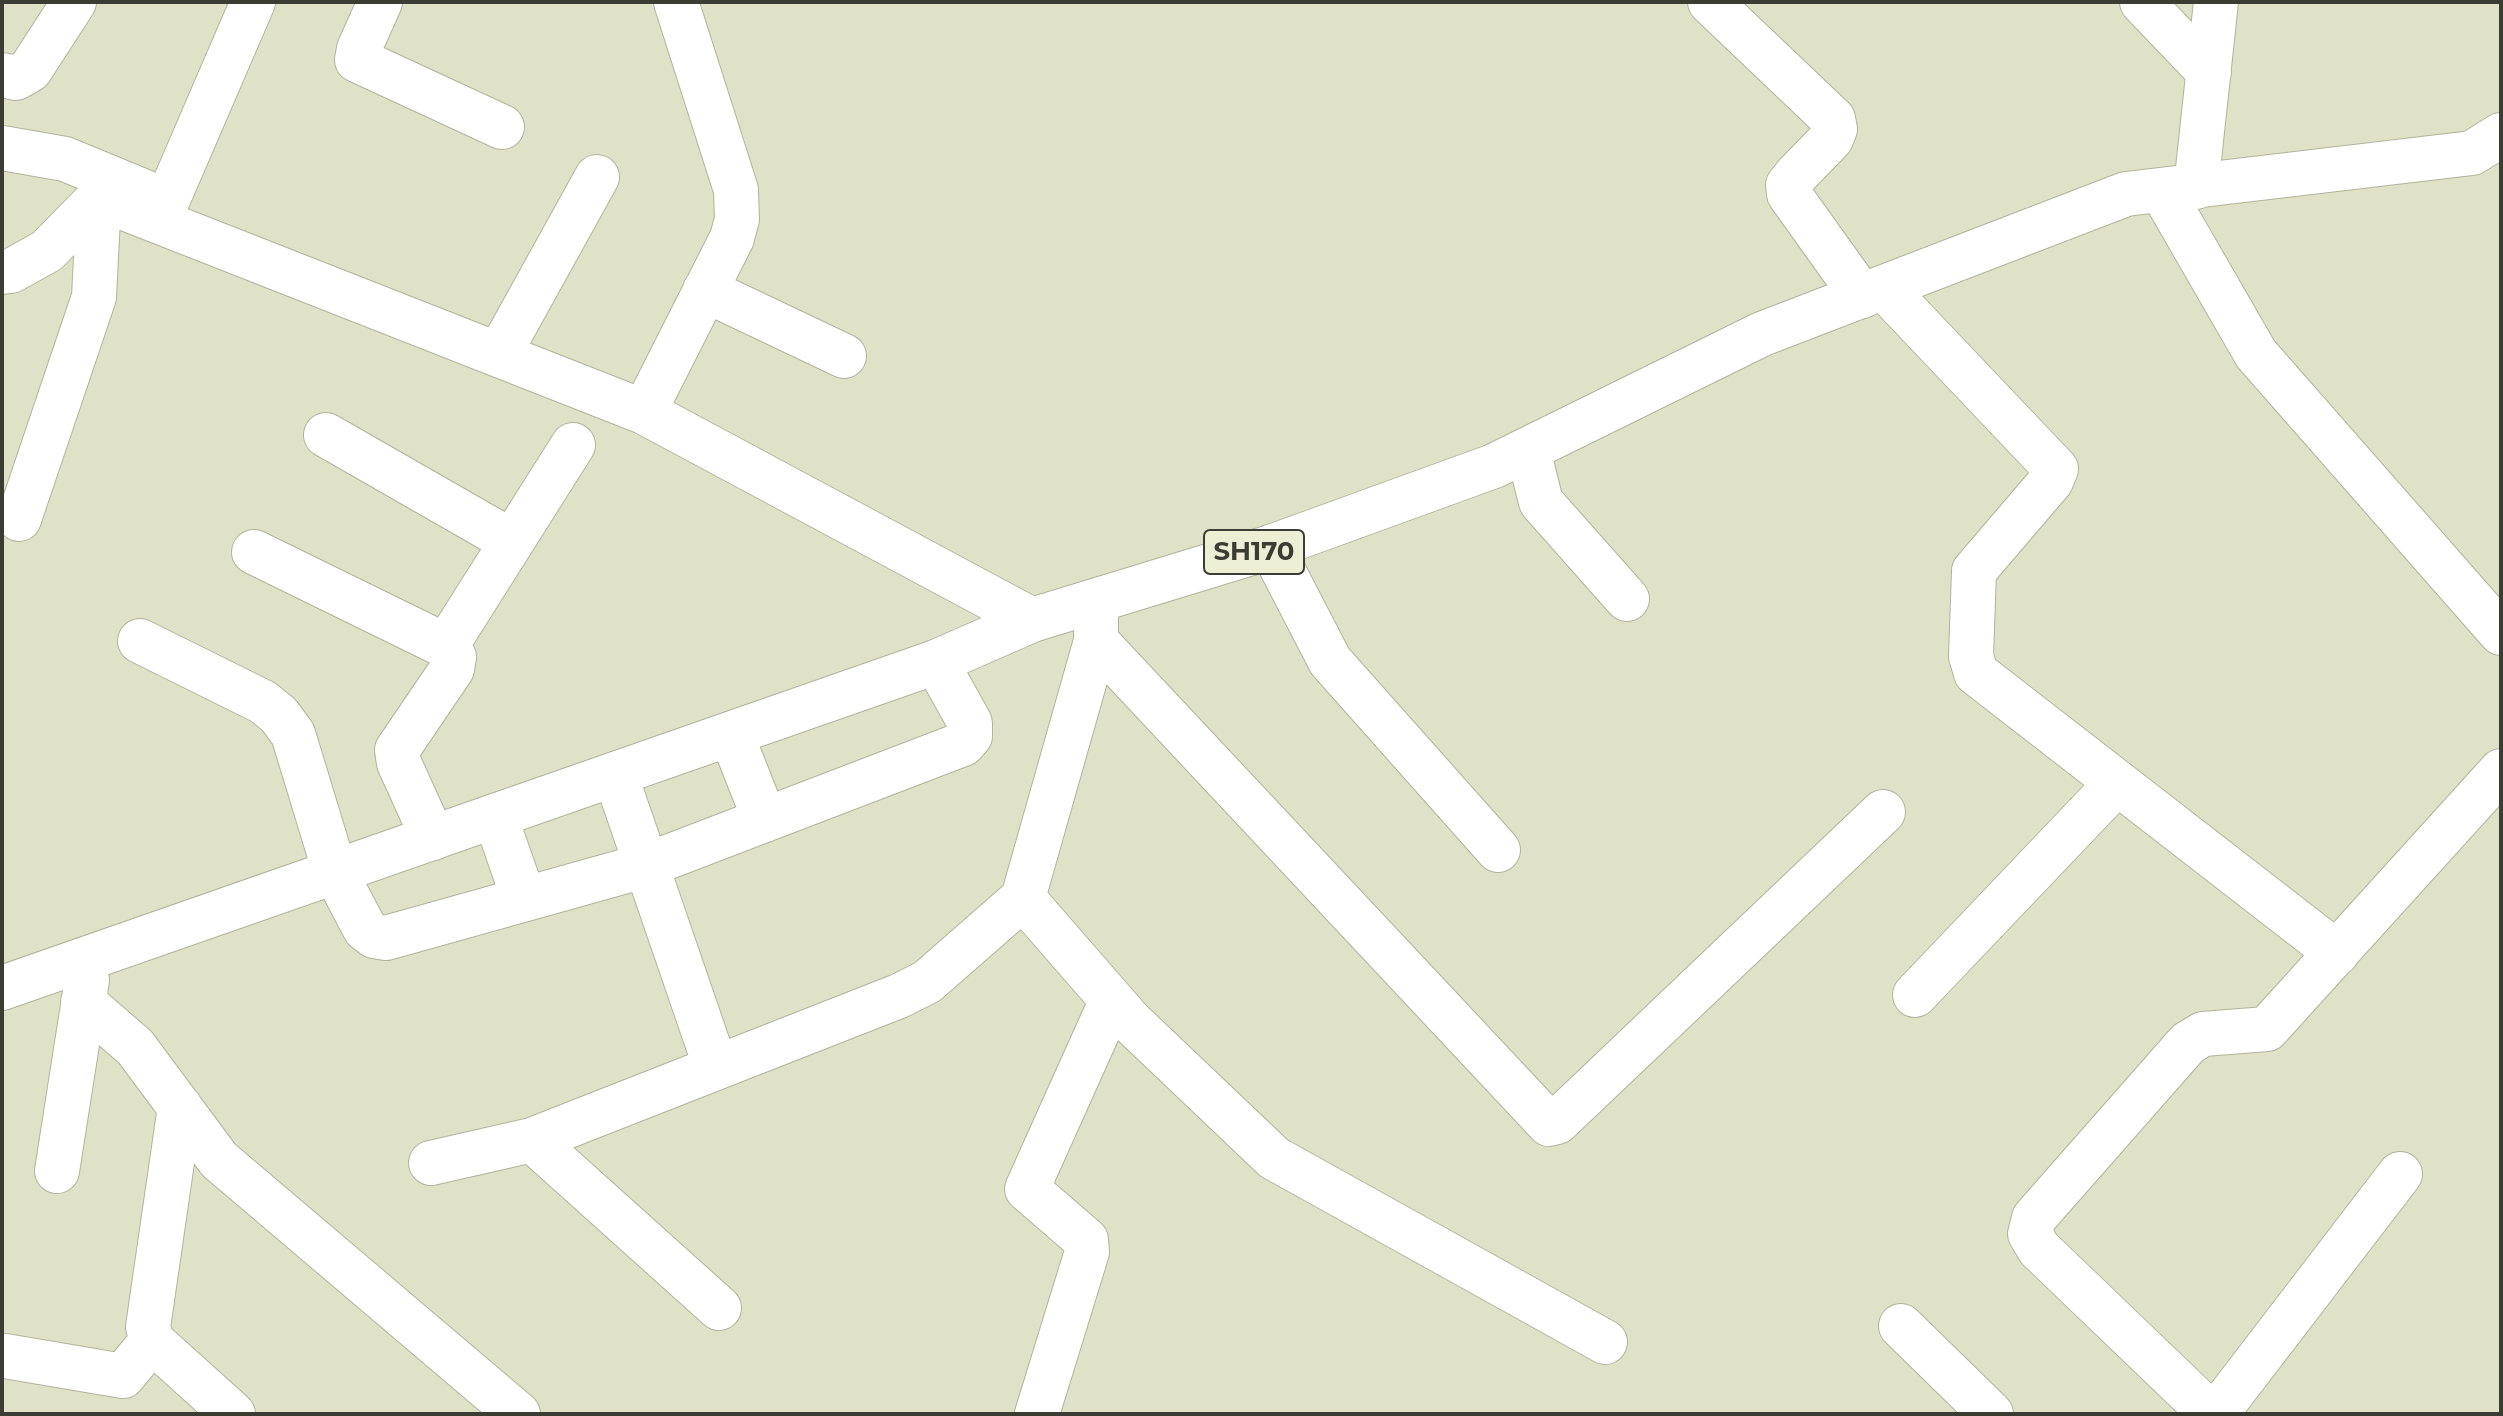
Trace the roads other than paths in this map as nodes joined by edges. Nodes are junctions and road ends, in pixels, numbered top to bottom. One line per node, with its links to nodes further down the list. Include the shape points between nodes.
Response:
1 (74, 2): 9 (street, via 30,70 16,78)
2 (253, 2): 16 (street)
3 (380, 2): 10 (street, via 357,60)
4 (676, 2): 18 (street, via 736,190 732,238)
5 (1710, 2): 19 (street, via 1833,119 1831,139 1788,185 1789,194)
6 (2142, 2): 8 (street)
7 (2216, 2): 8 (street)
8 (2209, 72): 14 (street)
9 (2, 75)
10 (502, 127)
11 (2501, 135): 14 (street, SH170, via 2472,153)
12 (2, 148): 16 (street, via 65,159)
13 (597, 177): 20 (street)
14 (2179, 189): 19 (street, SH170, via 2126,194); 33 (street, via 2256,354)
15 (99, 198): 16 (street); 17 (street, via 47,251); 26 (street, via 94,297)
16 (162, 210): 20 (street)
17 (2, 272)
18 (705, 290): 21 (street); 22 (street)
19 (1873, 292): 25 (street, SH170, via 1762,334); 40 (street, via 2056,469 1974,571 1971,656 1976,673)
20 (499, 354): 22 (street)
21 (844, 356)
22 (644, 412): 31 (street)
23 (326, 435): 27 (street)
24 (573, 445): 27 (street)
25 (1528, 450): 28 (street, SH170); 30 (street, via 1541,502)
26 (19, 519)
27 (511, 541): 35 (street)
28 (1271, 547): 32 (street, SH170); 45 (street, via 1330,661)
29 (254, 552): 35 (street)
30 (1627, 599)
31 (1032, 620): 32 (street, SH170); 36 (street, SH170)
32 (1096, 620): 41 (street, via 1549,1124); 49 (street)
33 (2501, 633)
34 (140, 641): 47 (street, via 279,715 293,734)
35 (446, 646): 44 (street, via 454,657 452,669 397,750)
36 (936, 662): 37 (street, SH170); 43 (street, via 970,723 970,736 963,744)
37 (731, 734): 39 (street, SH170); 43 (street)
38 (2501, 771): 50 (street)
39 (615, 774): 42 (street, SH170); 46 (street)
40 (2117, 783): 50 (street); 53 (street)
41 (1883, 812)
42 (495, 816): 44 (street, SH170); 48 (street)
43 (765, 820): 46 (street)
44 (433, 838): 47 (street, SH170)
45 (1498, 850)
46 (647, 865): 48 (street); 56 (street)
47 (335, 872): 48 (street, via 365,929 386,938); 51 (street, SH170)
48 (524, 899)
49 (1036, 912): 55 (street); 56 (street, via 899,996)
50 (2337, 953): 71 (street, via 2267,1029 2203,1034 2188,1043 2034,1218 2030,1234 2039,1249)
51 (91, 957): 52 (street, SH170); 54 (street)
52 (2, 988)
53 (1915, 995)
54 (83, 1002): 57 (street, via 135,1047); 60 (street)
55 (1111, 1002): 65 (street, via 1274,1158); 69 (street, via 1027,1189 1086,1240 1087,1252)
56 (715, 1065): 58 (street)
57 (180, 1107): 64 (street, via 148,1327); 68 (street, via 219,1160)
58 (532, 1140): 59 (street); 62 (street)
59 (431, 1163)
60 (57, 1171)
61 (2400, 1174): 71 (street)
62 (719, 1308)
63 (1901, 1326): 70 (street)
64 (152, 1341): 66 (street, via 123,1376); 67 (street)
65 (1605, 1342)
66 (5, 1356)
67 (233, 1414)
68 (518, 1414)
69 (1037, 1414)
70 (1991, 1414)
71 (2214, 1414)

